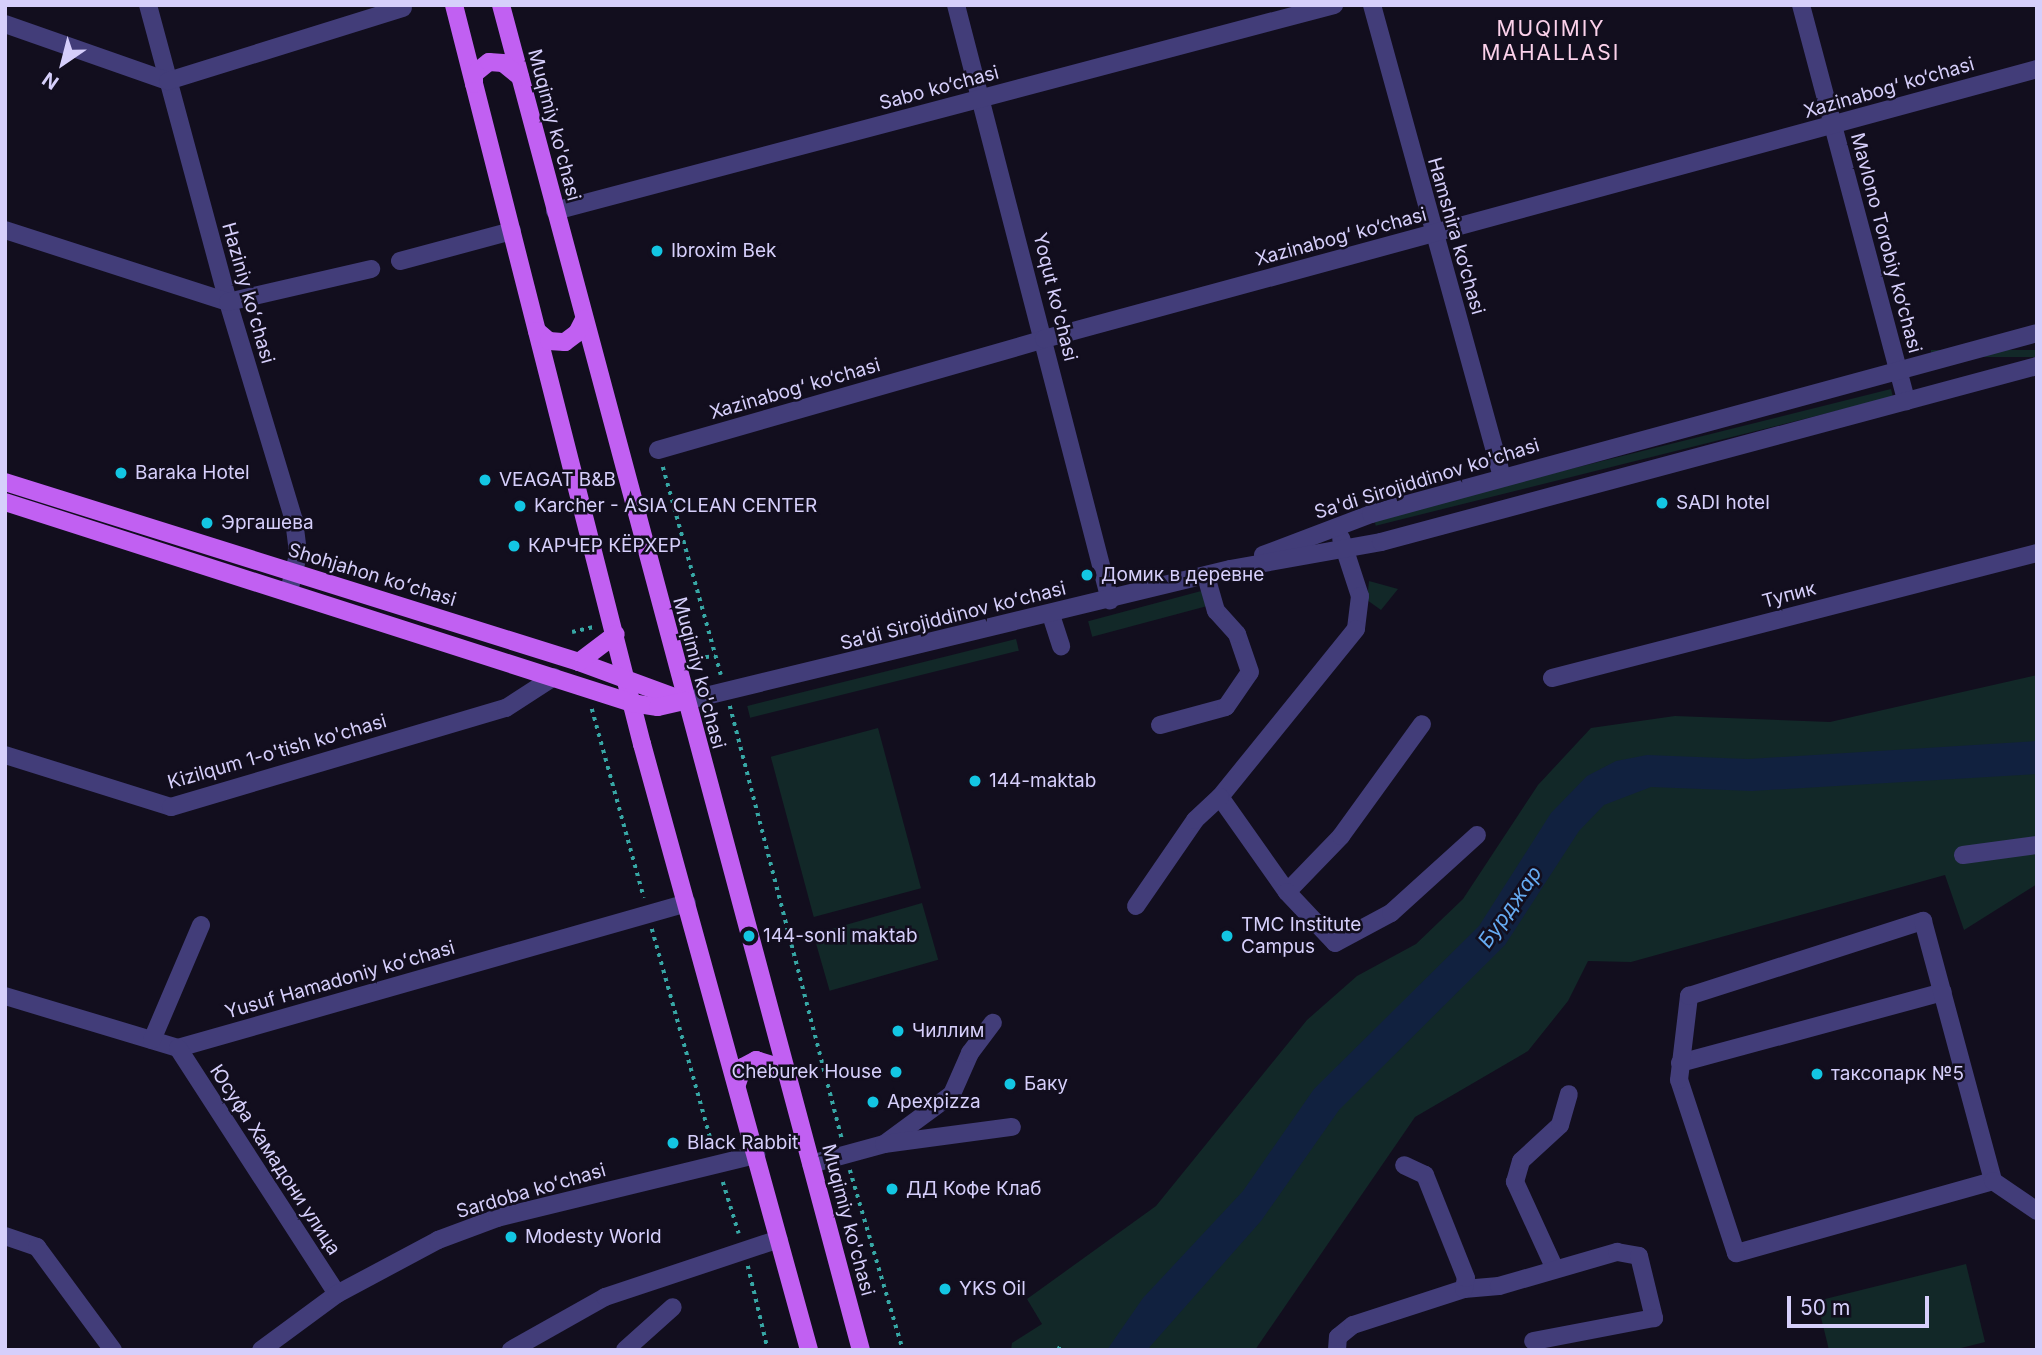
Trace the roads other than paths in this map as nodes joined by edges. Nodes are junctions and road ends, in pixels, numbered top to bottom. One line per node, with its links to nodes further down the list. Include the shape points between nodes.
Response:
1 (148, 5): 12 (street, Haziniy koʻchasi)
2 (454, 5): 13 (main road)
3 (500, 5): 11 (main road, Muqimiy ko'chasi)
4 (956, 5): 14 (street, Yoqut ko'chasi)
5 (1334, 5): 14 (street, Sabo ko‘chasi)
6 (1372, 5): 19 (street, Hamshira ko‘chasi)
7 (1801, 5): 15 (street, Mavlono Torobiy ko‘chasi)
8 (403, 8): 12 (street)
9 (5, 24): 12 (street)
10 (2037, 69): 15 (street, Xazinabog‘ ko‘chasi)
11 (520, 77): 13 (main road, via 503,62 489,62 474,74); 16 (main road, Muqimiy ko'chasi)
12 (168, 80): 22 (street, Haziniy koʻchasi)
13 (474, 84): 18 (main road)
14 (982, 99): 16 (street, Sabo ko‘chasi); 26 (street, Yoqut ko'chasi)
15 (1834, 126): 19 (street, Xazinabog‘ ko‘chasi); 28 (street, Mavlono Torobiy ko‘chasi)
16 (555, 211): 23 (main road, Muqimiy ko'chasi)
17 (5, 230): 22 (street)
18 (512, 231): 20 (street); 24 (main road)
19 (1433, 234): 26 (street, Xazinabog‘ ko‘chasi); 31 (street, Hamshira ko‘chasi)
20 (400, 261)
21 (371, 269): 22 (street)
22 (228, 302): 38 (street, Haziniy koʻchasi, via 294,520)
23 (583, 319): 24 (main road, via 577,333 565,342 549,341); 49 (main road, Muqimiy ko'chasi)
24 (537, 331): 43 (main road)
25 (2037, 333): 28 (street, Sa'di Sirojiddinov ko'chasi)
26 (1044, 338): 30 (street, Xazinabog‘ ko‘chasi); 41 (street, Yoqut ko'chasi)
27 (2037, 366): 29 (street, Sa'di Sirojiddinov ko'chasi)
28 (1898, 371): 29 (street, Mavlono Torobiy ko‘chasi); 31 (street, Sa'di Sirojiddinov ko'chasi)
29 (1906, 401): 35 (street, Sa'di Sirojiddinov ko'chasi)
30 (659, 450)
31 (1502, 477): 34 (street, Sa'di Sirojiddinov ko'chasi)
32 (5, 482): 38 (main road, Shohjahon koʻchasi)
33 (5, 502): 40 (main road)
34 (1339, 525): 35 (street); 37 (street, Sa'di Sirojiddinov ko'chasi)
35 (1343, 549): 37 (street, Sa'di Sirojiddinov ko'chasi); 56 (street, via 1360,596 1356,629)
36 (2037, 553): 47 (street, Тупик)
37 (1230, 569): 39 (street, Saʼdi Sirojiddinov koʻchasi)
38 (294, 573): 40 (street, Haziniy koʻchasi); 45 (main road, Shohjahon koʻchasi)
39 (1206, 575): 41 (street, Saʼdi Sirojiddinov koʻchasi); 53 (street, via 1216,611 1237,634 1250,672 1226,707)
40 (289, 592): 46 (main road)
41 (1110, 600): 42 (street, Saʼdi Sirojiddinov koʻchasi)
42 (1051, 615): 44 (street); 49 (street, Saʼdi Sirojiddinov koʻchasi)
43 (616, 634): 45 (main road); 48 (main road)
44 (1061, 646)
45 (579, 662): 48 (main road, Shohjahon koʻchasi)
46 (554, 677): 50 (main road); 55 (street, Kizilqum 1-o'tish ko'chasi, via 506,708 171,807)
47 (1552, 678)
48 (626, 679): 49 (main road, Shohjahon koʻchasi); 50 (main road)
49 (685, 701): 51 (main road); 70 (main road, Muqimiy ko'chasi)
50 (632, 703): 51 (main road); 54 (main road)
51 (658, 707): 54 (main road)
52 (1422, 724): 60 (street, via 1341,836)
53 (1160, 725)
54 (638, 726): 61 (main road)
55 (5, 755)
56 (1220, 797): 60 (street); 62 (street, via 1195,820)
57 (1477, 835): 60 (street, via 1391,914 1335,943)
58 (2037, 845): 59 (street)
59 (1963, 855)
60 (1287, 892)
61 (687, 903): 68 (street, Yusuf Hamadoniy koʻchasi); 71 (main road)
62 (1136, 906)
63 (201, 925): 67 (street)
64 (1943, 992): 69 (street); 69 (street, via 1923,921 1689,996); 78 (street)
65 (5, 996): 67 (street)
66 (993, 1023): 74 (street, via 970,1053 952,1094)
67 (152, 1040): 68 (street)
68 (178, 1048): 84 (street, Юсуфа Хамадони улица)
69 (1680, 1063): 78 (street, via 1679,1080 1736,1253)
70 (785, 1069): 71 (main road, via 756,1060 743,1068); 76 (main road, Muqimiy ko'chasi)
71 (737, 1084): 75 (main road)
72 (1569, 1094): 82 (street, via 1560,1125 1521,1161 1515,1182)
73 (1012, 1126): 74 (street)
74 (884, 1144): 76 (street)
75 (756, 1155): 81 (main road); 84 (street, Sardoba koʻchasi, via 497,1218 438,1240)
76 (811, 1164): 92 (main road, Muqimiy ko'chasi)
77 (1404, 1165): 83 (street, via 1425,1175 1466,1278)
78 (1993, 1181): 79 (street)
79 (2037, 1211)
80 (5, 1236): 87 (street, via 37,1247)
81 (779, 1239): 89 (street, via 605,1297); 91 (main road)
82 (1554, 1267): 83 (street, via 1499,1286); 86 (street, via 1617,1252 1639,1256 1654,1318)
83 (1464, 1289): 93 (street, via 1353,1325 1338,1337)
84 (337, 1294): 88 (street, Sardoba koʻchasi)
85 (673, 1307): 90 (street)
86 (1533, 1341)
87 (113, 1350)
88 (261, 1350)
89 (511, 1350)
90 (625, 1350)
91 (809, 1350)
92 (861, 1350)
93 (1337, 1350)

